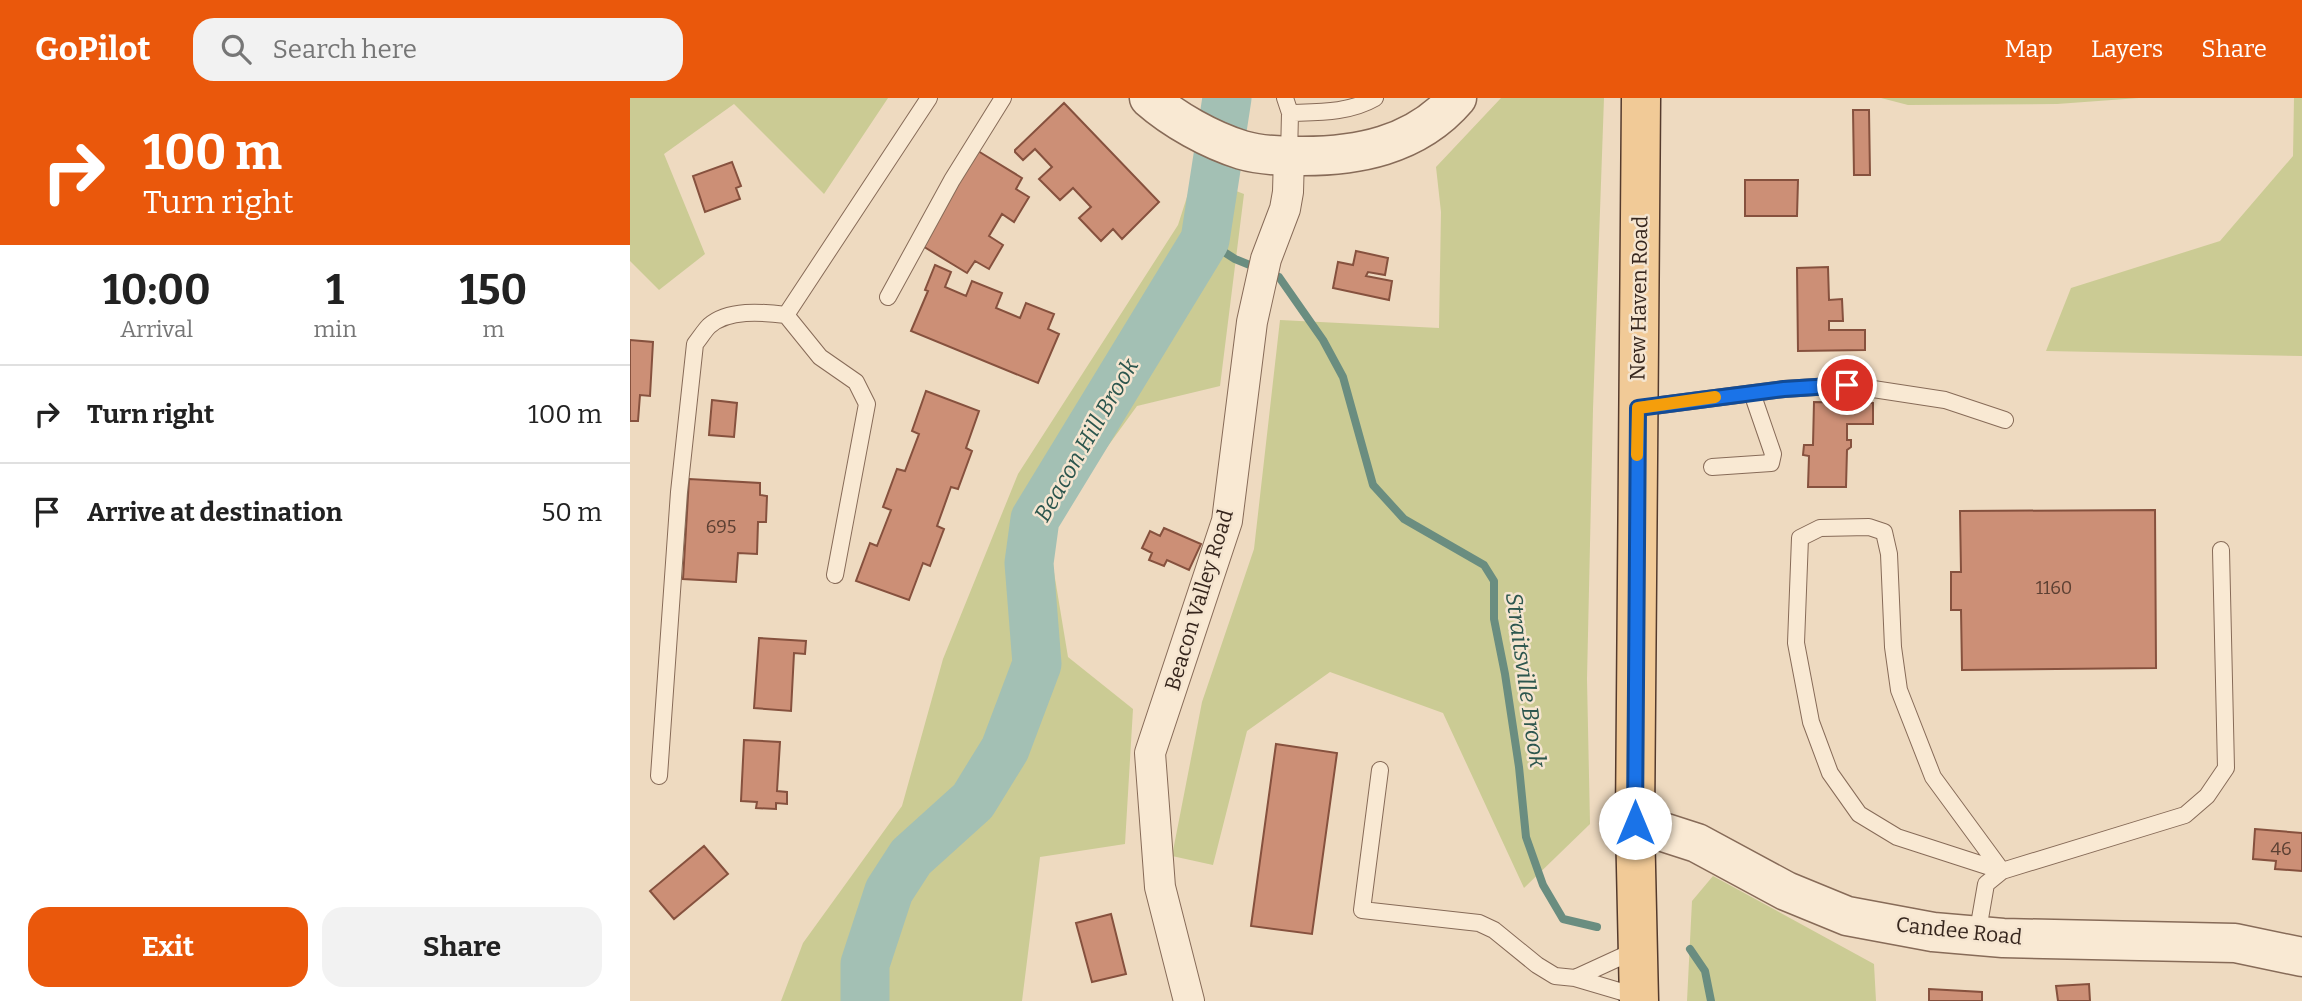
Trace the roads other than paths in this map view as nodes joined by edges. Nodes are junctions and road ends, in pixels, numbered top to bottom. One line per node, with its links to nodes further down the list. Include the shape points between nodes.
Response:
1 (929, 98): 10 (lane)
2 (1003, 98): 9 (lane)
3 (1149, 98): 8 (street, via 1185,125 1243,150)
4 (1375, 98): 7 (lane, via 1345,109)
5 (1457, 98): 8 (street, via 1422,128 1395,143 1328,157)
6 (1641, 98): 12 (main road, New Haven Road)
7 (1287, 106): 8 (lane)
8 (1289, 156): 26 (street, Beacon Valley Road, via 1288,192 1252,322 1227,521 1150,753 1160,887)
9 (888, 297)
10 (786, 314): 16 (lane, via 820,357 856,382 867,404); 18 (lane, via 732,315 711,324 695,344 679,492)
11 (1752, 393): 12 (lane); 13 (lane, via 1847,385 1945,400); 14 (lane, via 1773,454 1771,463)
12 (1638, 408): 19 (main road, New Haven Road)
13 (2006, 420)
14 (1712, 467)
15 (2221, 551): 20 (lane, via 2226,768 2207,796 2185,815)
16 (835, 575)
17 (1380, 770): 24 (lane, via 1362,909 1479,923 1555,976)
18 (660, 776)
19 (1635, 823): 21 (street, Candee Road, via 1697,843 1786,891 1847,916); 22 (main road, New Haven Road)
20 (2002, 871): 20 (lane, via 1897,837 1859,814 1830,773 1811,722 1796,643 1800,538 1820,528 1869,527 1884,532 1899,690 1933,777); 21 (lane, via 1986,884)
21 (1978, 936): 23 (street, Candee Road, via 2235,943)
22 (1637, 950): 24 (lane); 25 (main road, New Haven Road)
23 (2302, 957)
24 (1574, 978): 25 (lane)
25 (1639, 999)
26 (1189, 1001)

